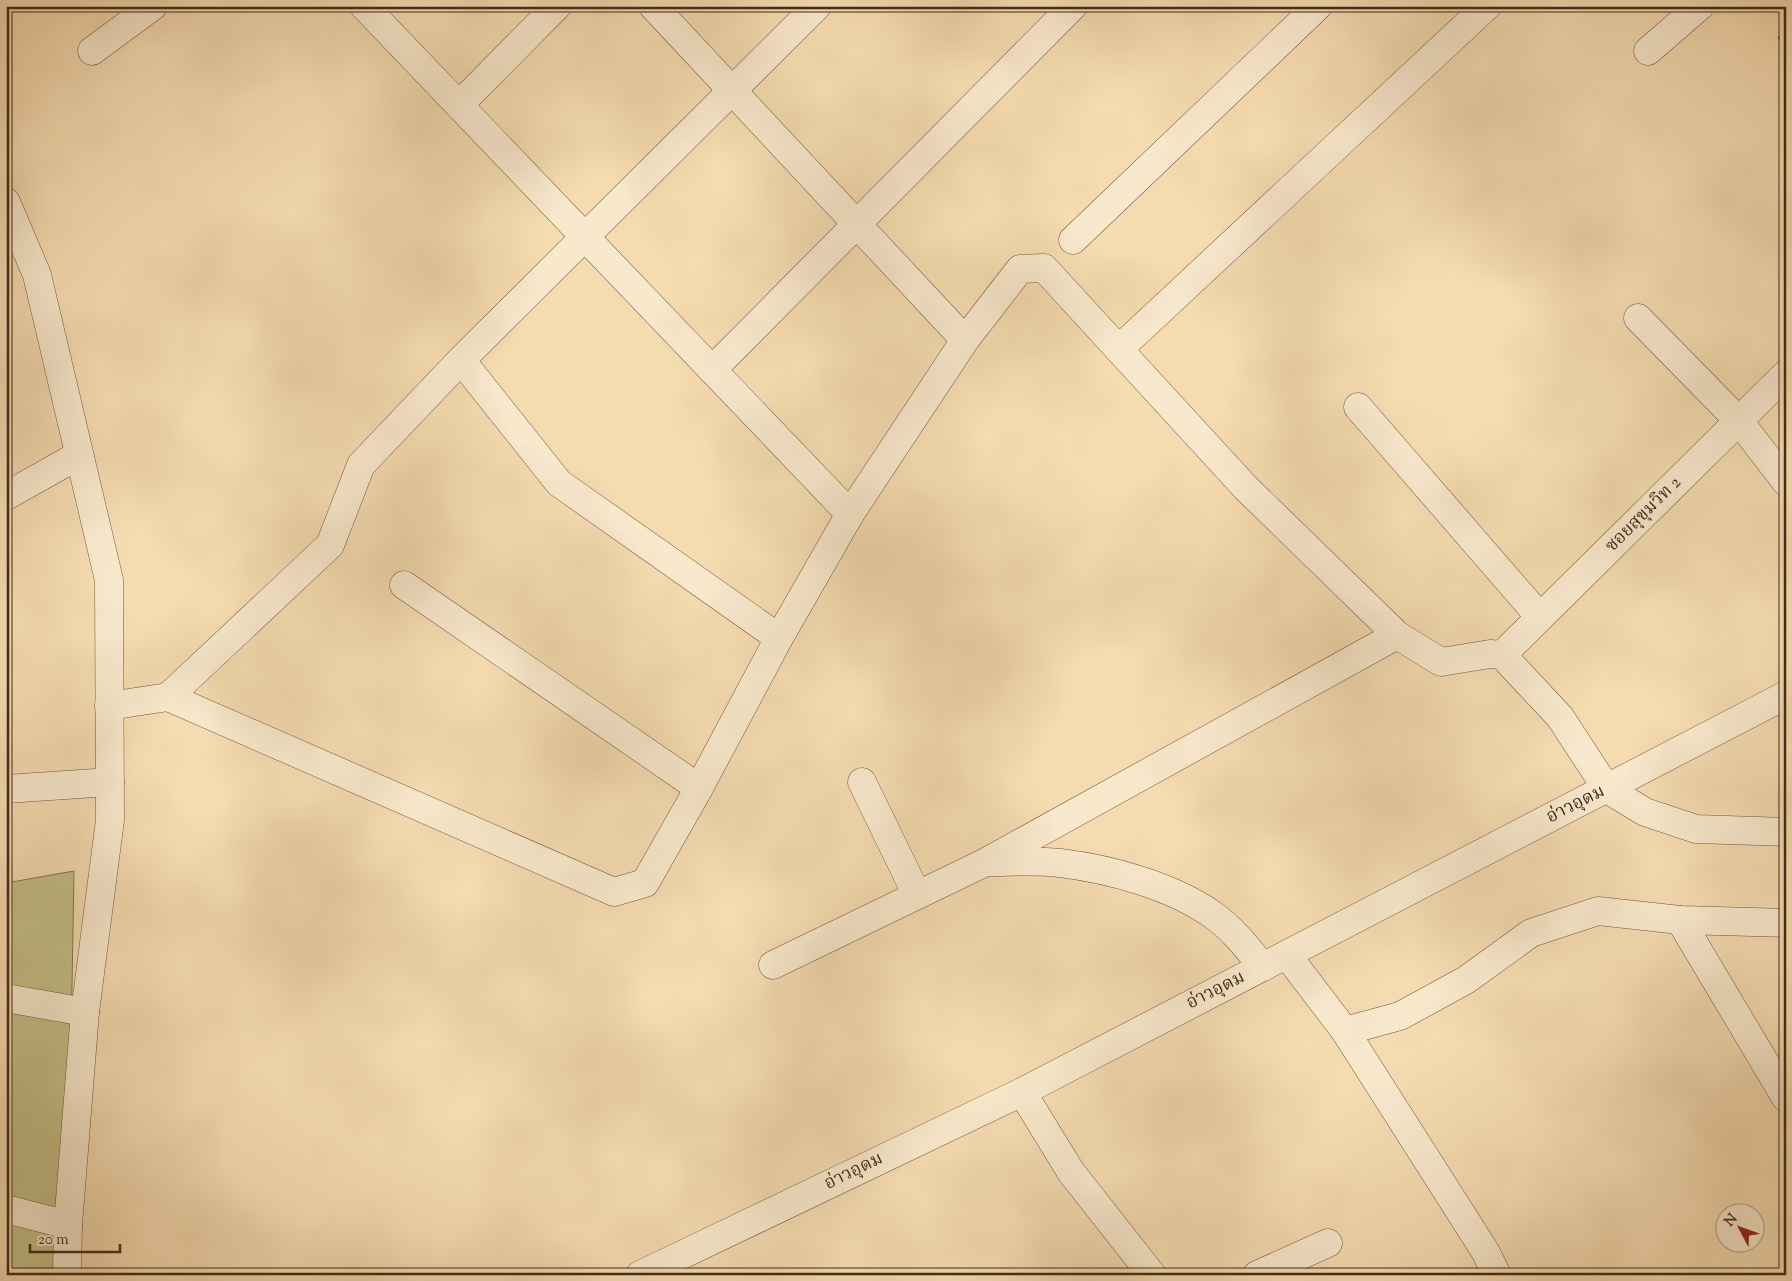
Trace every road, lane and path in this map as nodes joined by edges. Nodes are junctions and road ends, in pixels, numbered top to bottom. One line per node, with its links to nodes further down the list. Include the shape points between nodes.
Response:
1 (153, 6): 10 (street)
2 (364, 6): 13 (street)
3 (557, 6): 13 (street)
4 (653, 6): 12 (street)
5 (817, 6): 12 (street)
6 (1073, 6): 15 (street)
7 (1318, 6): 17 (street)
8 (1487, 6): 20 (street)
9 (1700, 6): 11 (street)
10 (92, 51)
11 (1648, 51)
12 (731, 92): 15 (street); 16 (street)
13 (459, 105): 16 (street)
14 (6, 202): 26 (street, via 37,275)
15 (857, 224): 19 (street); 22 (street)
16 (585, 237): 21 (street); 22 (street)
17 (1073, 240)
18 (1638, 318): 25 (street)
19 (965, 340): 20 (street, via 1020,269 1044,268); 29 (street)
20 (1119, 349): 32 (street, via 1246,488)
21 (461, 360): 33 (street, via 559,483); 36 (street, via 361,465 330,545)
22 (712, 370): 29 (street)
23 (1786, 374): 25 (street, ซอยสุขุมวิท 2)
24 (1358, 406): 31 (street)
25 (1739, 421): 27 (street); 31 (street, ซอยสุขุมวิท 2)
26 (79, 454): 28 (street); 37 (street, via 109,580)
27 (1786, 482)
28 (6, 496)
29 (850, 514): 33 (street)
30 (404, 585): 40 (street)
31 (1540, 618): 34 (street, ซอยสุขุมวิท 2)
32 (1396, 636): 34 (street, via 1441,662); 44 (street)
33 (778, 638): 40 (street)
34 (1502, 655): 42 (street, via 1560,717)
35 (1786, 694): 42 (street, อ่าวอุดม)
36 (168, 697): 37 (street); 40 (street, via 614,892 644,883)
37 (109, 706): 38 (street)
38 (110, 782): 41 (street); 52 (street, via 110,820)
39 (862, 782): 45 (street)
40 (699, 788)
41 (6, 789)
42 (1607, 789): 43 (street, via 1645,812 1696,829); 48 (street, อ่าวอุดม)
43 (1786, 832)
44 (986, 862): 45 (street); 50 (street, via 1059,863 1128,876 1189,901 1214,916 1237,936)
45 (916, 895): 49 (street)
46 (1680, 920): 47 (street); 53 (street, via 1598,911 1531,933 1466,980 1400,1016); 55 (street)
47 (1786, 923)
48 (1287, 955): 50 (street, อ่าวอุดม); 53 (street)
49 (773, 965)
50 (1263, 968): 54 (street, อ่าวอุดม)
51 (6, 998): 52 (street)
52 (84, 1012): 57 (street)
53 (1345, 1031): 63 (street, via 1485,1251)
54 (1022, 1092): 60 (street, อ่าวอุดม); 61 (street, via 1071,1172)
55 (1786, 1098)
56 (6, 1209): 57 (street)
57 (68, 1225): 59 (street)
58 (1328, 1243): 62 (street)
59 (66, 1275)
60 (640, 1275)
61 (1152, 1275)
62 (1257, 1275)
63 (1497, 1275)

